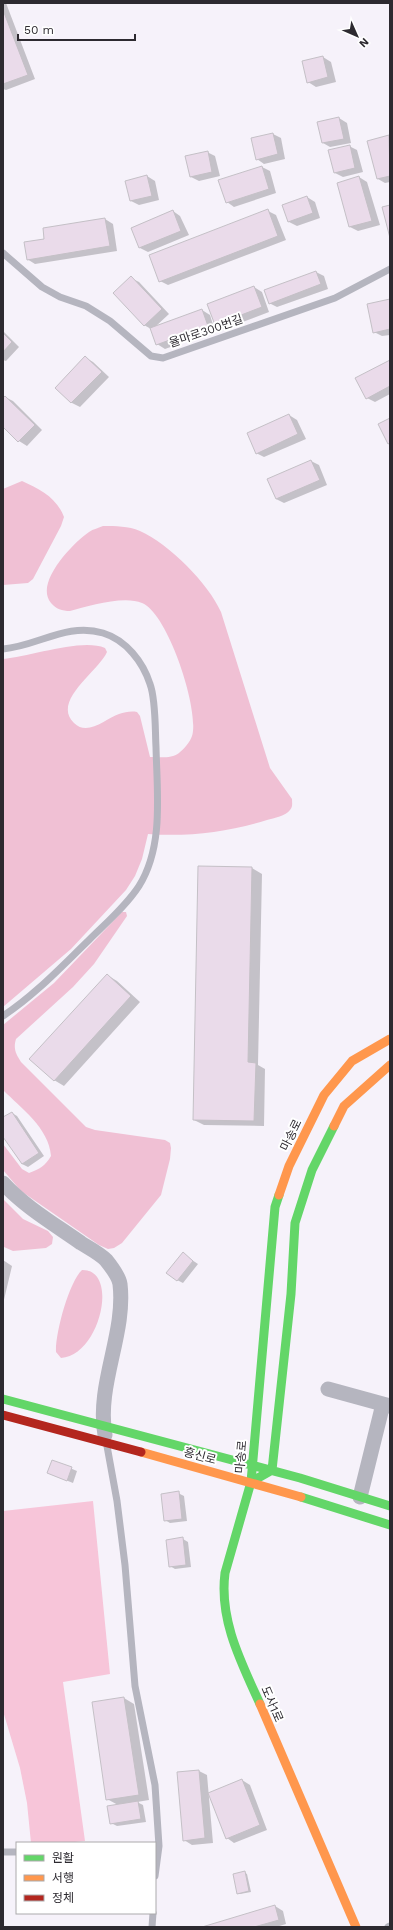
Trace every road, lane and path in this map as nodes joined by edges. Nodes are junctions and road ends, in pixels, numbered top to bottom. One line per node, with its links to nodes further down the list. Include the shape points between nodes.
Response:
1 (3, 253): 2 (lane, 율마로300번길, via 42,287 60,297 86,306 110,321 151,356 163,358 335,298)
2 (390, 269)
3 (3, 649): 4 (lane, via 82,629 104,633 122,643 138,658 151,685 158,816 151,859 138,887 56,973)
4 (3, 1016)
5 (390, 1039): 14 (street, 마송로, via 352,1061 324,1095 289,1166 275,1207)
6 (390, 1065): 15 (street, via 344,1106 312,1170 295,1223 291,1294)
7 (3, 1184): 12 (street, via 106,1260 120,1282 120,1308 106,1395)
8 (328, 1389): 10 (street)
9 (3, 1399): 12 (street, 흥신로)
10 (386, 1405): 17 (street)
11 (3, 1415): 13 (street, 흥신로)
12 (104, 1427): 13 (street); 14 (street, 흥신로)
13 (107, 1444): 16 (street, 흥신로); 20 (lane, via 124,1558 135,1686 155,1785)
14 (253, 1465): 15 (street, 흥신로); 16 (street, 마송로)
15 (272, 1470): 16 (street, 마송로); 17 (street, 흥신로)
16 (251, 1482): 19 (street, 흥신로); 26 (street, 도사1로, via 225,1573 224,1614 246,1674)
17 (360, 1497): 18 (street, 흥신로)
18 (390, 1506)
19 (390, 1525)
20 (157, 1846): 23 (lane)
21 (3, 1852): 22 (lane)
22 (16, 1852)
23 (156, 1861)
24 (153, 1914): 25 (lane)
25 (152, 1927)
26 (356, 1927)

